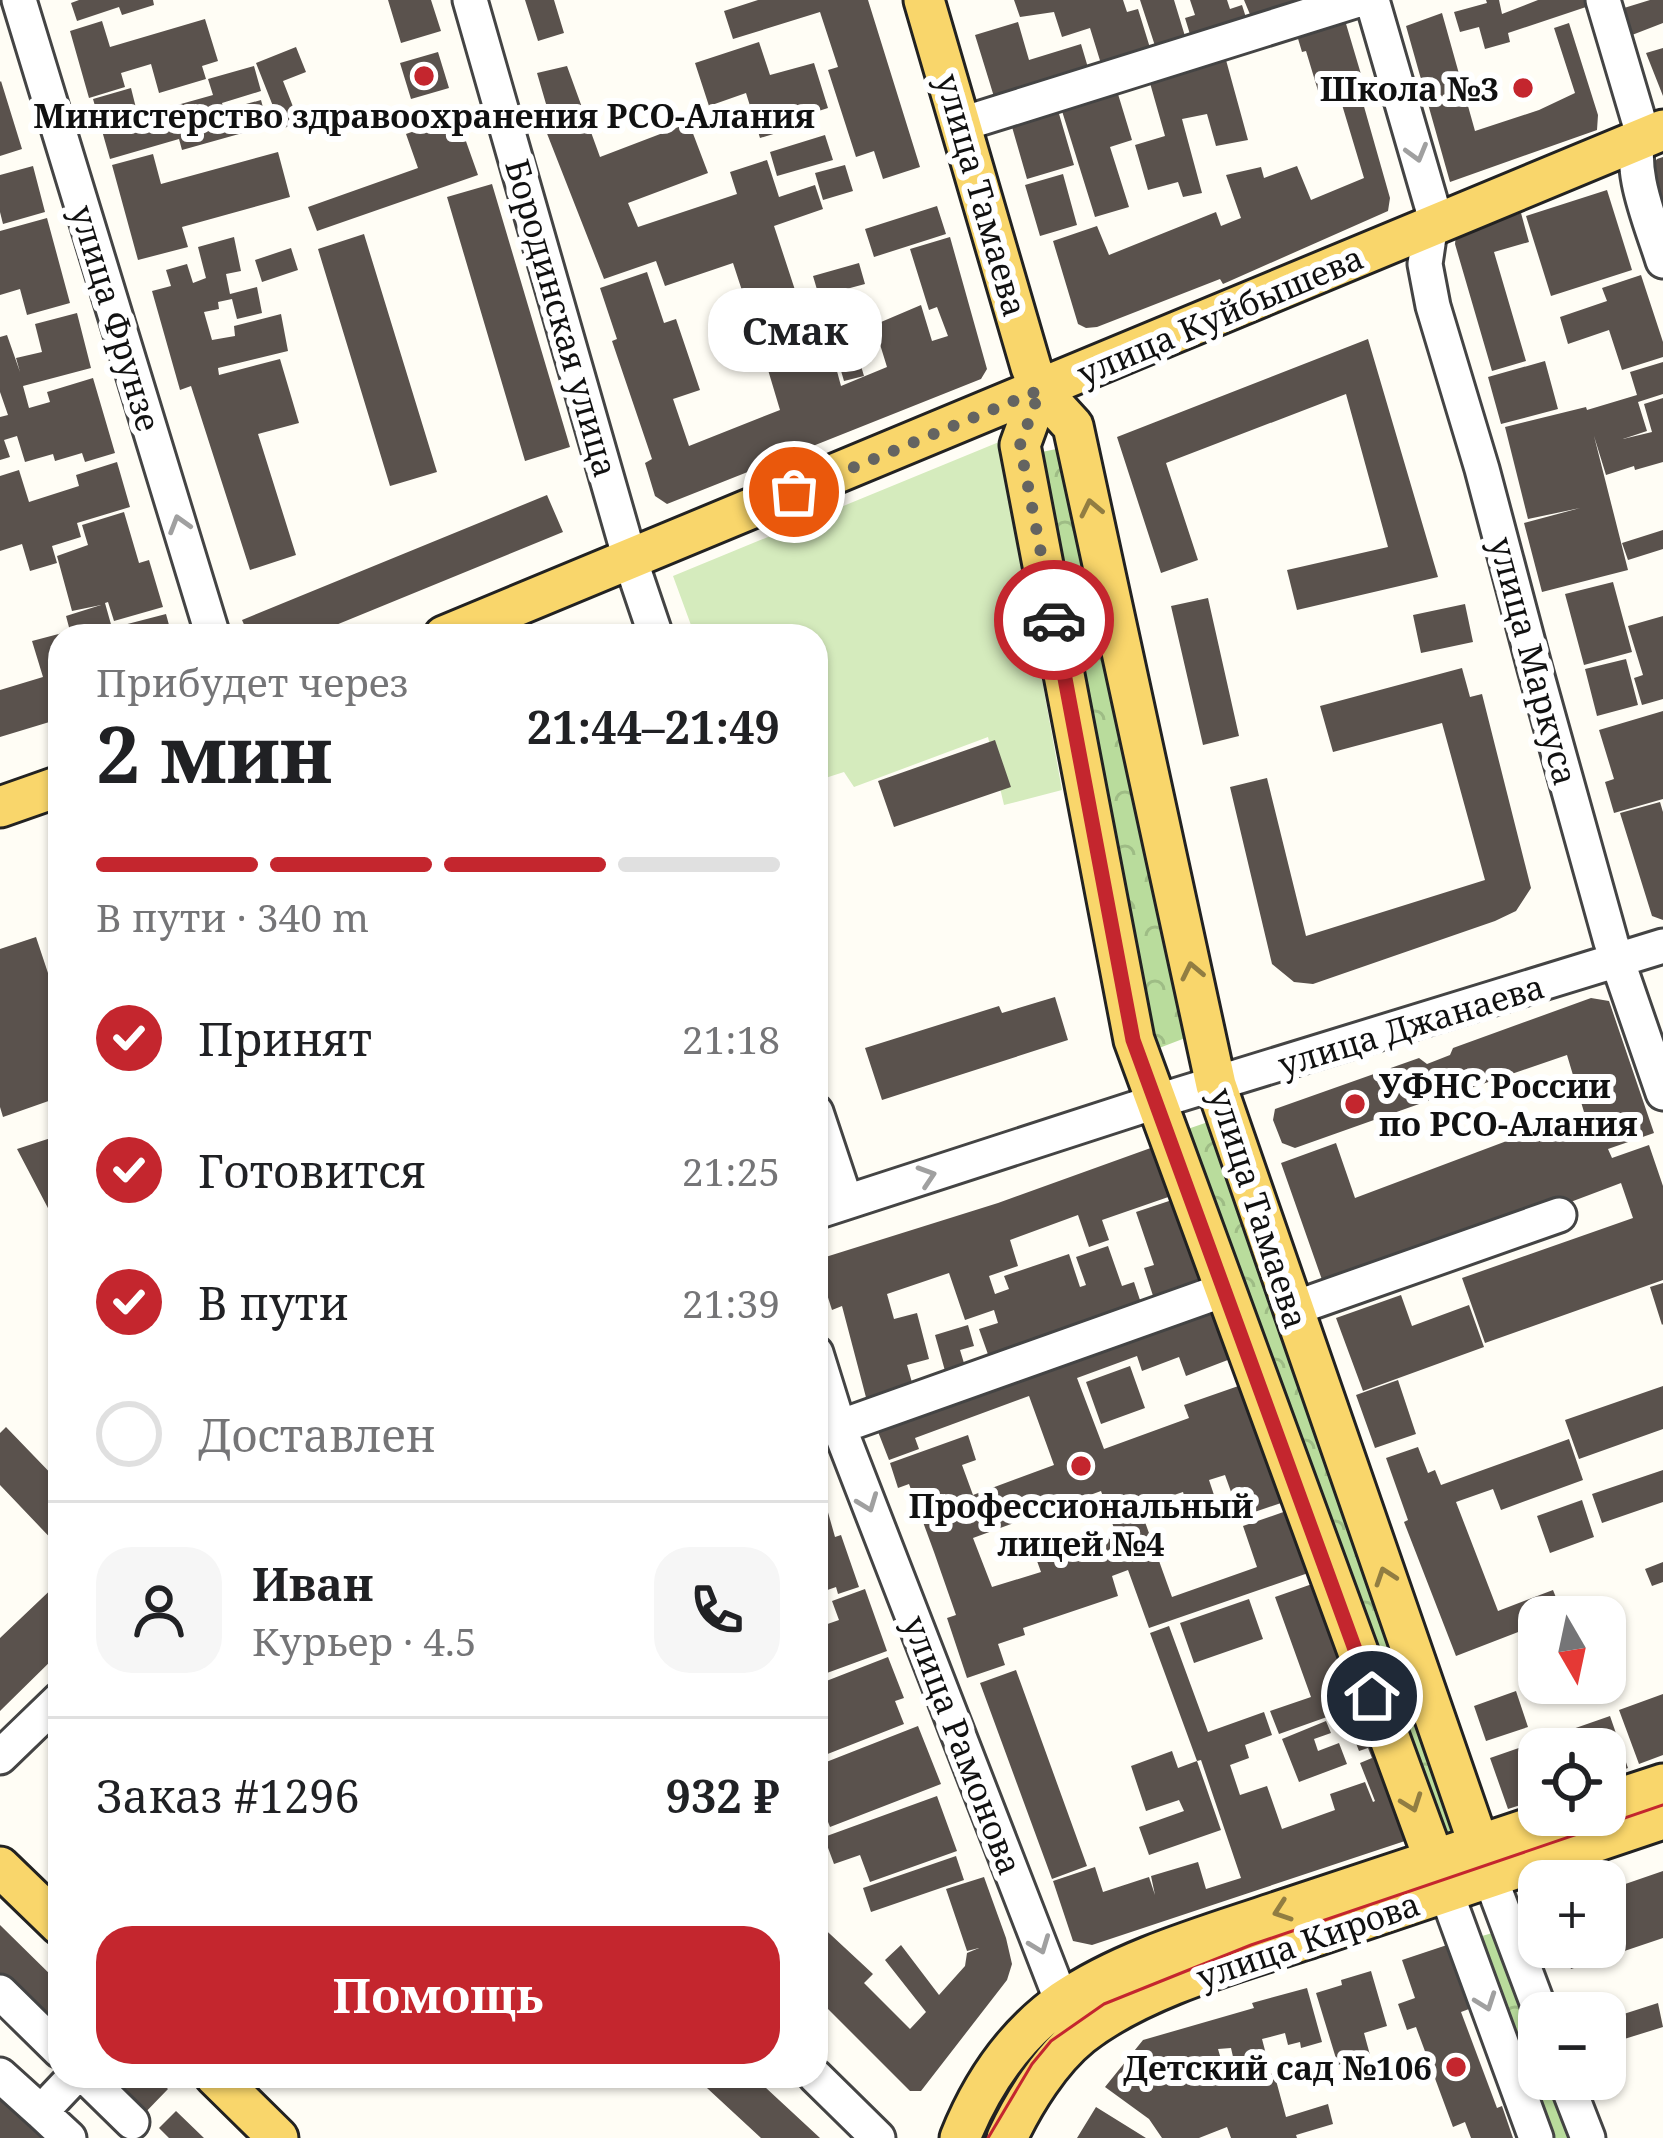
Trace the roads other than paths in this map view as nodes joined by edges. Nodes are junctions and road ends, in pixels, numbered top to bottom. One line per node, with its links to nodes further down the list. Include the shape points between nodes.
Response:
1 (19, 0): 13 (street, улица Фрунзе, one-way to 1)
2 (470, 0): 12 (street, Бородинская улица)
3 (924, 0): 7 (main road, улица Тамаева)
4 (1358, 0): 7 (street)
5 (1372, 0): 9 (street, улица Маркуса, one-way to 9)
6 (1603, 0): 8 (street)
7 (962, 124): 11 (main road, улица Тамаева)
8 (1649, 136): 9 (main road, улица Куйбышева); 10 (street, via 1635,165)
9 (1431, 225): 11 (main road, улица Куйбышева); 19 (street, улица Маркуса, via 1428,286)
10 (1663, 261)
11 (1040, 390): 12 (main road, улица Куйбышева); 20 (main road, улица Тамаева, one-way to 11, via 1076,436); 22 (main road, улица Тамаева, via 1020,445 1133,1040)
12 (630, 559): 14 (main road, улица Куйбышева); 15 (street, Бородинская улица)
13 (209, 624)
14 (473, 624)
15 (652, 624)
16 (48, 790): 17 (main road)
17 (0, 807)
18 (1663, 946): 19 (street, улица Джанаева)
19 (1618, 961): 20 (street, улица Джанаева); 21 (street, улица Маркуса)
20 (1216, 1085): 22 (street, улица Джанаева); 26 (main road, улица Тамаева)
21 (1663, 1093)
22 (1155, 1102): 23 (street, улица Джанаева, one-way to 22); 25 (main road, улица Тамаева)
23 (831, 1207)
24 (1559, 1215): 26 (street)
25 (1224, 1291): 28 (street); 37 (main road, улица Тамаева, one-way to 37)
26 (1292, 1309): 35 (main road, улица Тамаева, one-way to 26)
27 (828, 1393): 28 (street, улица Рамонова)
28 (838, 1427): 41 (street, улица Рамонова, one-way to 41)
29 (48, 1711): 30 (street)
30 (0, 1757)
31 (1663, 1784): 32 (main road)
32 (1626, 1796)
33 (1663, 1820): 35 (main road, улица Кирова)
34 (1530, 1836): 35 (main road, улица Кирова)
35 (1484, 1861): 37 (main road, улица Кирова); 40 (street, улица Тамаева)
36 (0, 1867): 38 (main road)
37 (1439, 1876): 41 (main road, улица Кирова, one-way to 41, via 1184,1944); 55 (main road, улица Кирова, via 1116,2012 1051,2068); 56 (street, улица Тамаева, one-way to 56)
38 (48, 1913)
39 (0, 1992): 42 (street)
40 (1532, 1992)
41 (1062, 2002): 54 (main road, улица Кирова, via 1008,2054)
42 (48, 2039)
43 (0, 2075): 49 (street)
44 (64, 2088): 49 (street)
45 (97, 2088): 50 (street)
46 (227, 2088): 52 (main road)
47 (827, 2088): 53 (street)
48 (1573, 2100): 57 (street)
49 (41, 2112): 51 (street)
50 (132, 2122)
51 (69, 2138)
52 (278, 2138)
53 (878, 2138)
54 (960, 2138)
55 (1007, 2138)
56 (1536, 2138)
57 (1588, 2138)

